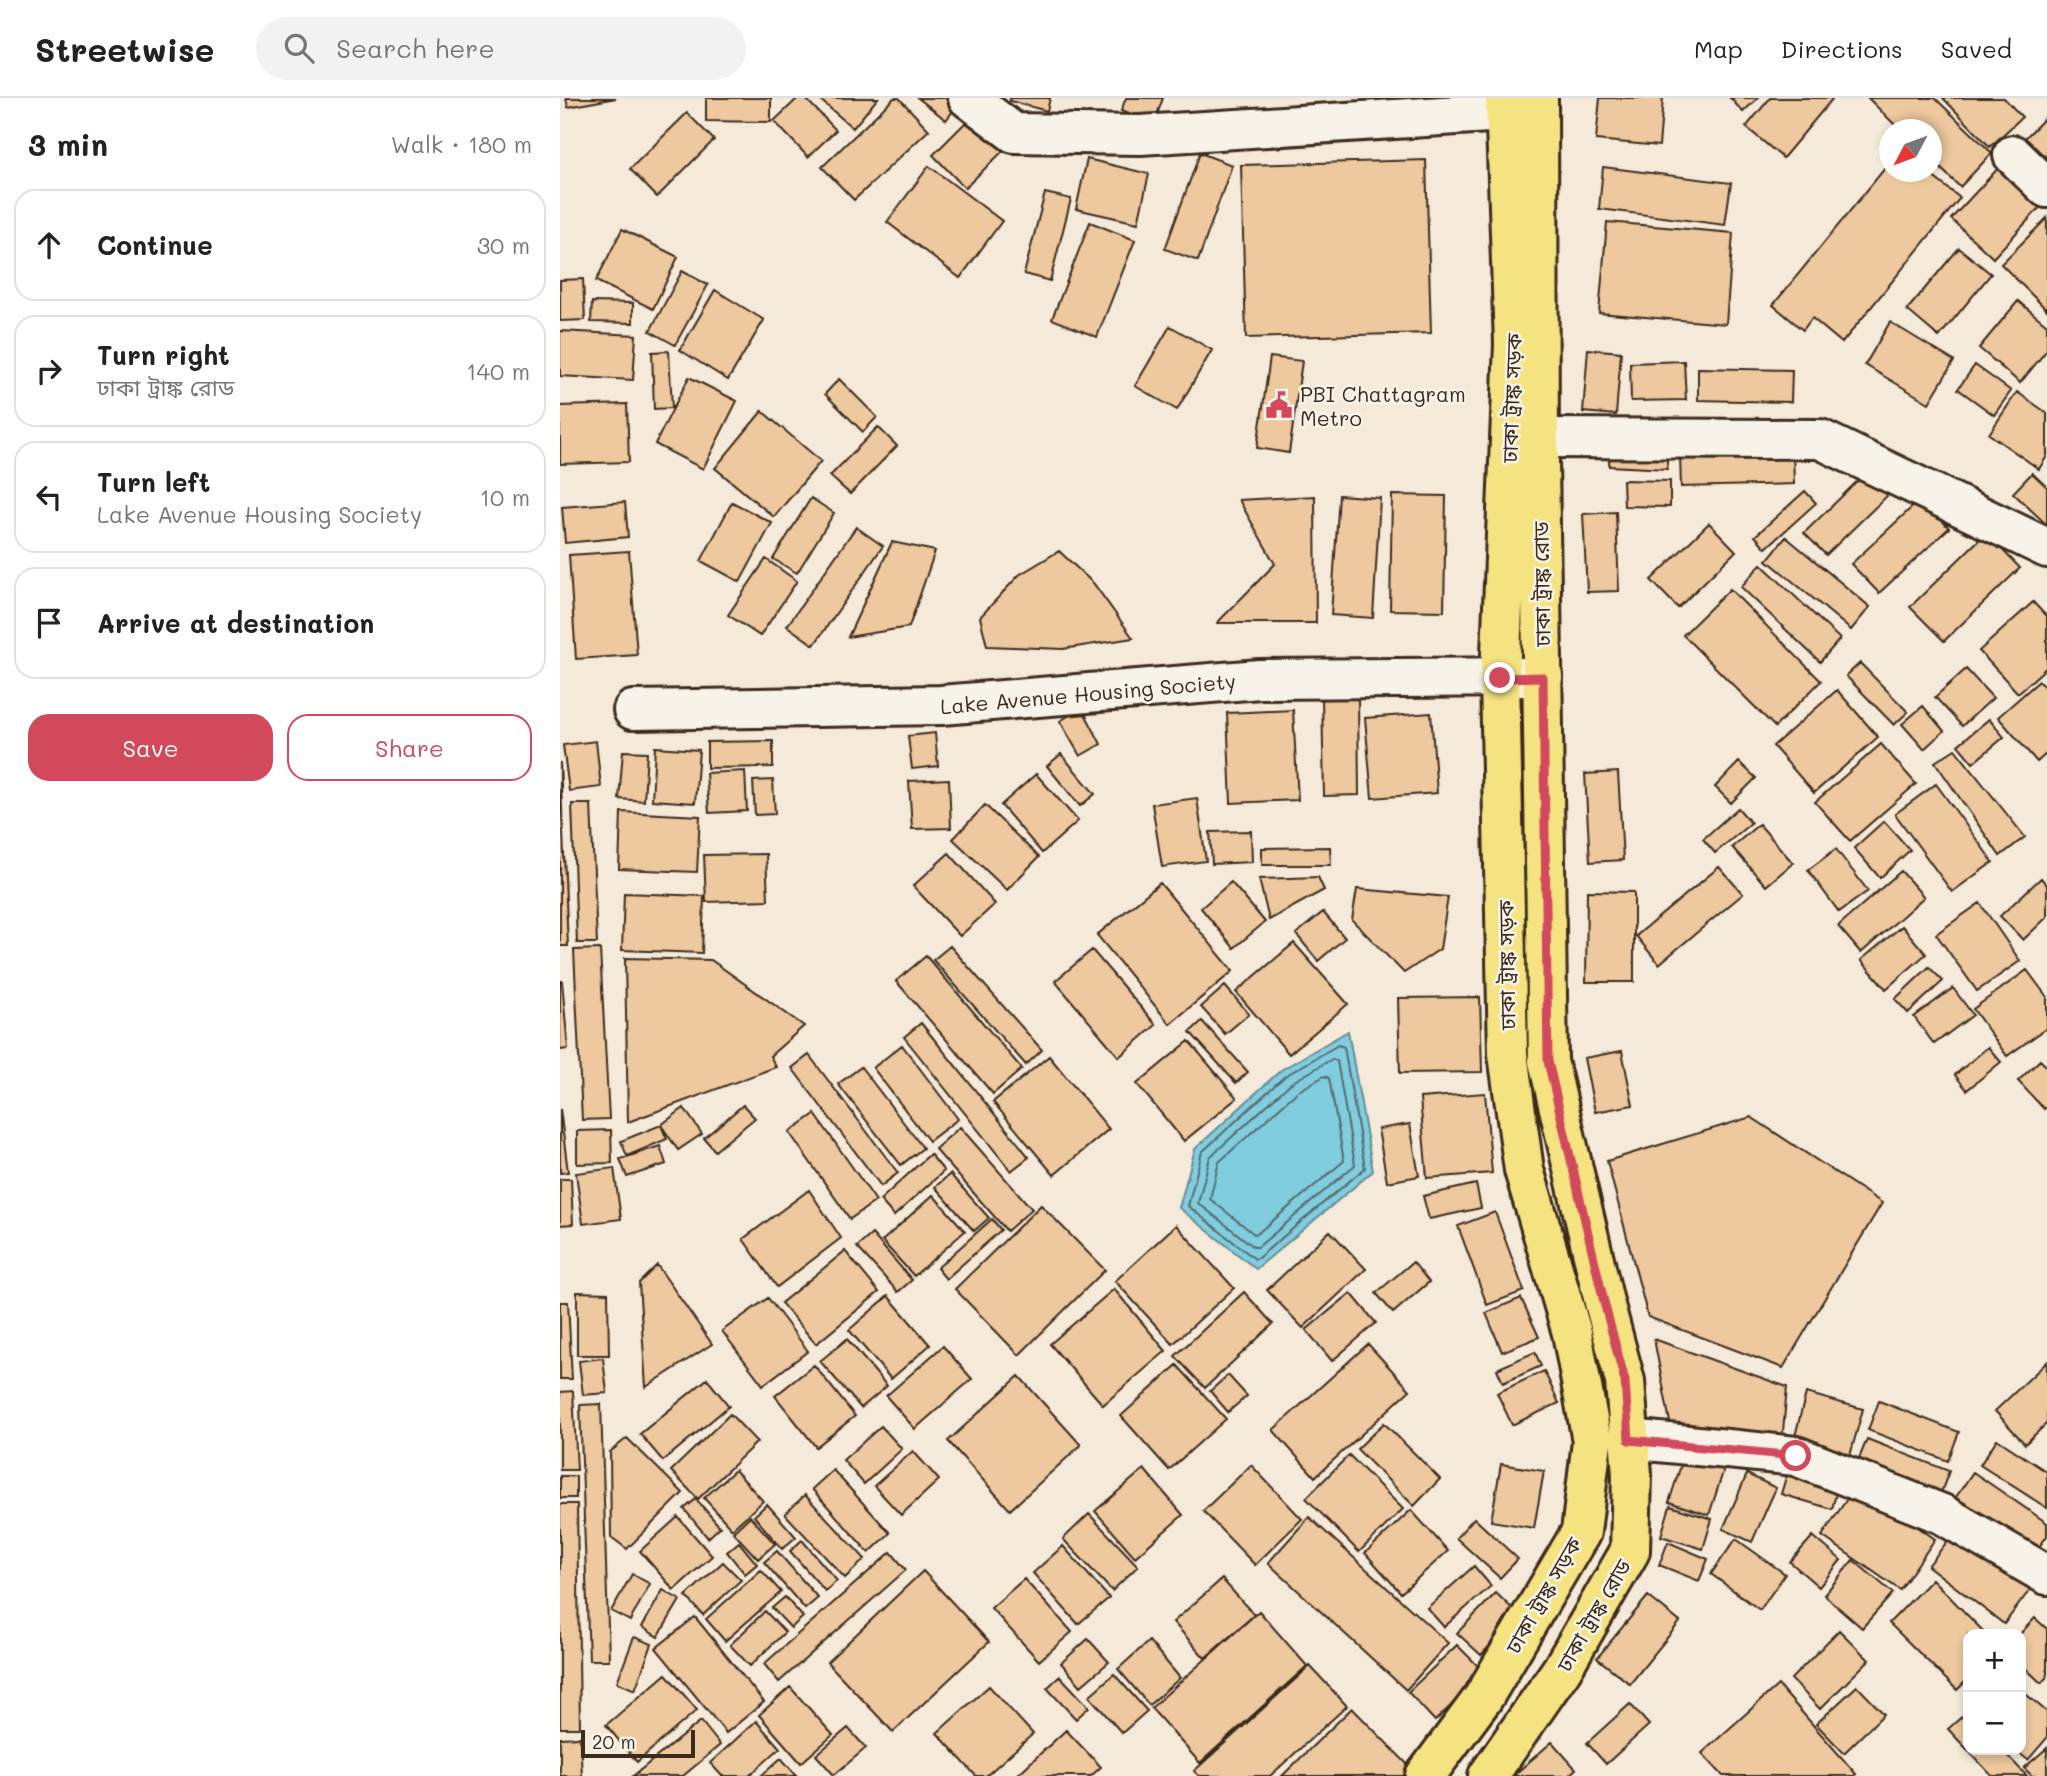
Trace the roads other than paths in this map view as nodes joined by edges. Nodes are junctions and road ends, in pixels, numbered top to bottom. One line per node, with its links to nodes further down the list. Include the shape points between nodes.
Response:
1 (968, 98): 2 (street, via 1014,133 1140,135)
2 (1521, 104): 5 (main road, ঢাকা ট্রাঙ্ক রোড); 8 (main road, ঢাকা ট্রাঙ্ক সড়ক)
3 (2012, 155): 4 (street)
4 (2047, 188)
5 (1539, 438): 6 (street, via 1820,439); 7 (main road, ঢাকা ট্রাঙ্ক রোড)
6 (2047, 548)
7 (1543, 677): 8 (street, Lake Avenue Housing Society); 10 (main road, ঢাকা ট্রাঙ্ক রোড, via 1548,1061 1625,1381)
8 (1500, 678): 9 (street, Lake Avenue Housing Society, via 1260,679 942,705); 12 (main road, ঢাকা ট্রাঙ্ক সড়ক, via 1508,1054 1524,1170 1572,1333 1592,1441 1581,1532 1483,1698)
9 (634, 710)
10 (1629, 1440): 11 (street, via 1796,1456 1942,1514); 13 (main road, ঢাকা ট্রাঙ্ক রোড, via 1630,1551 1562,1669)
11 (2047, 1575)
12 (1426, 1776)
13 (1488, 1776)

